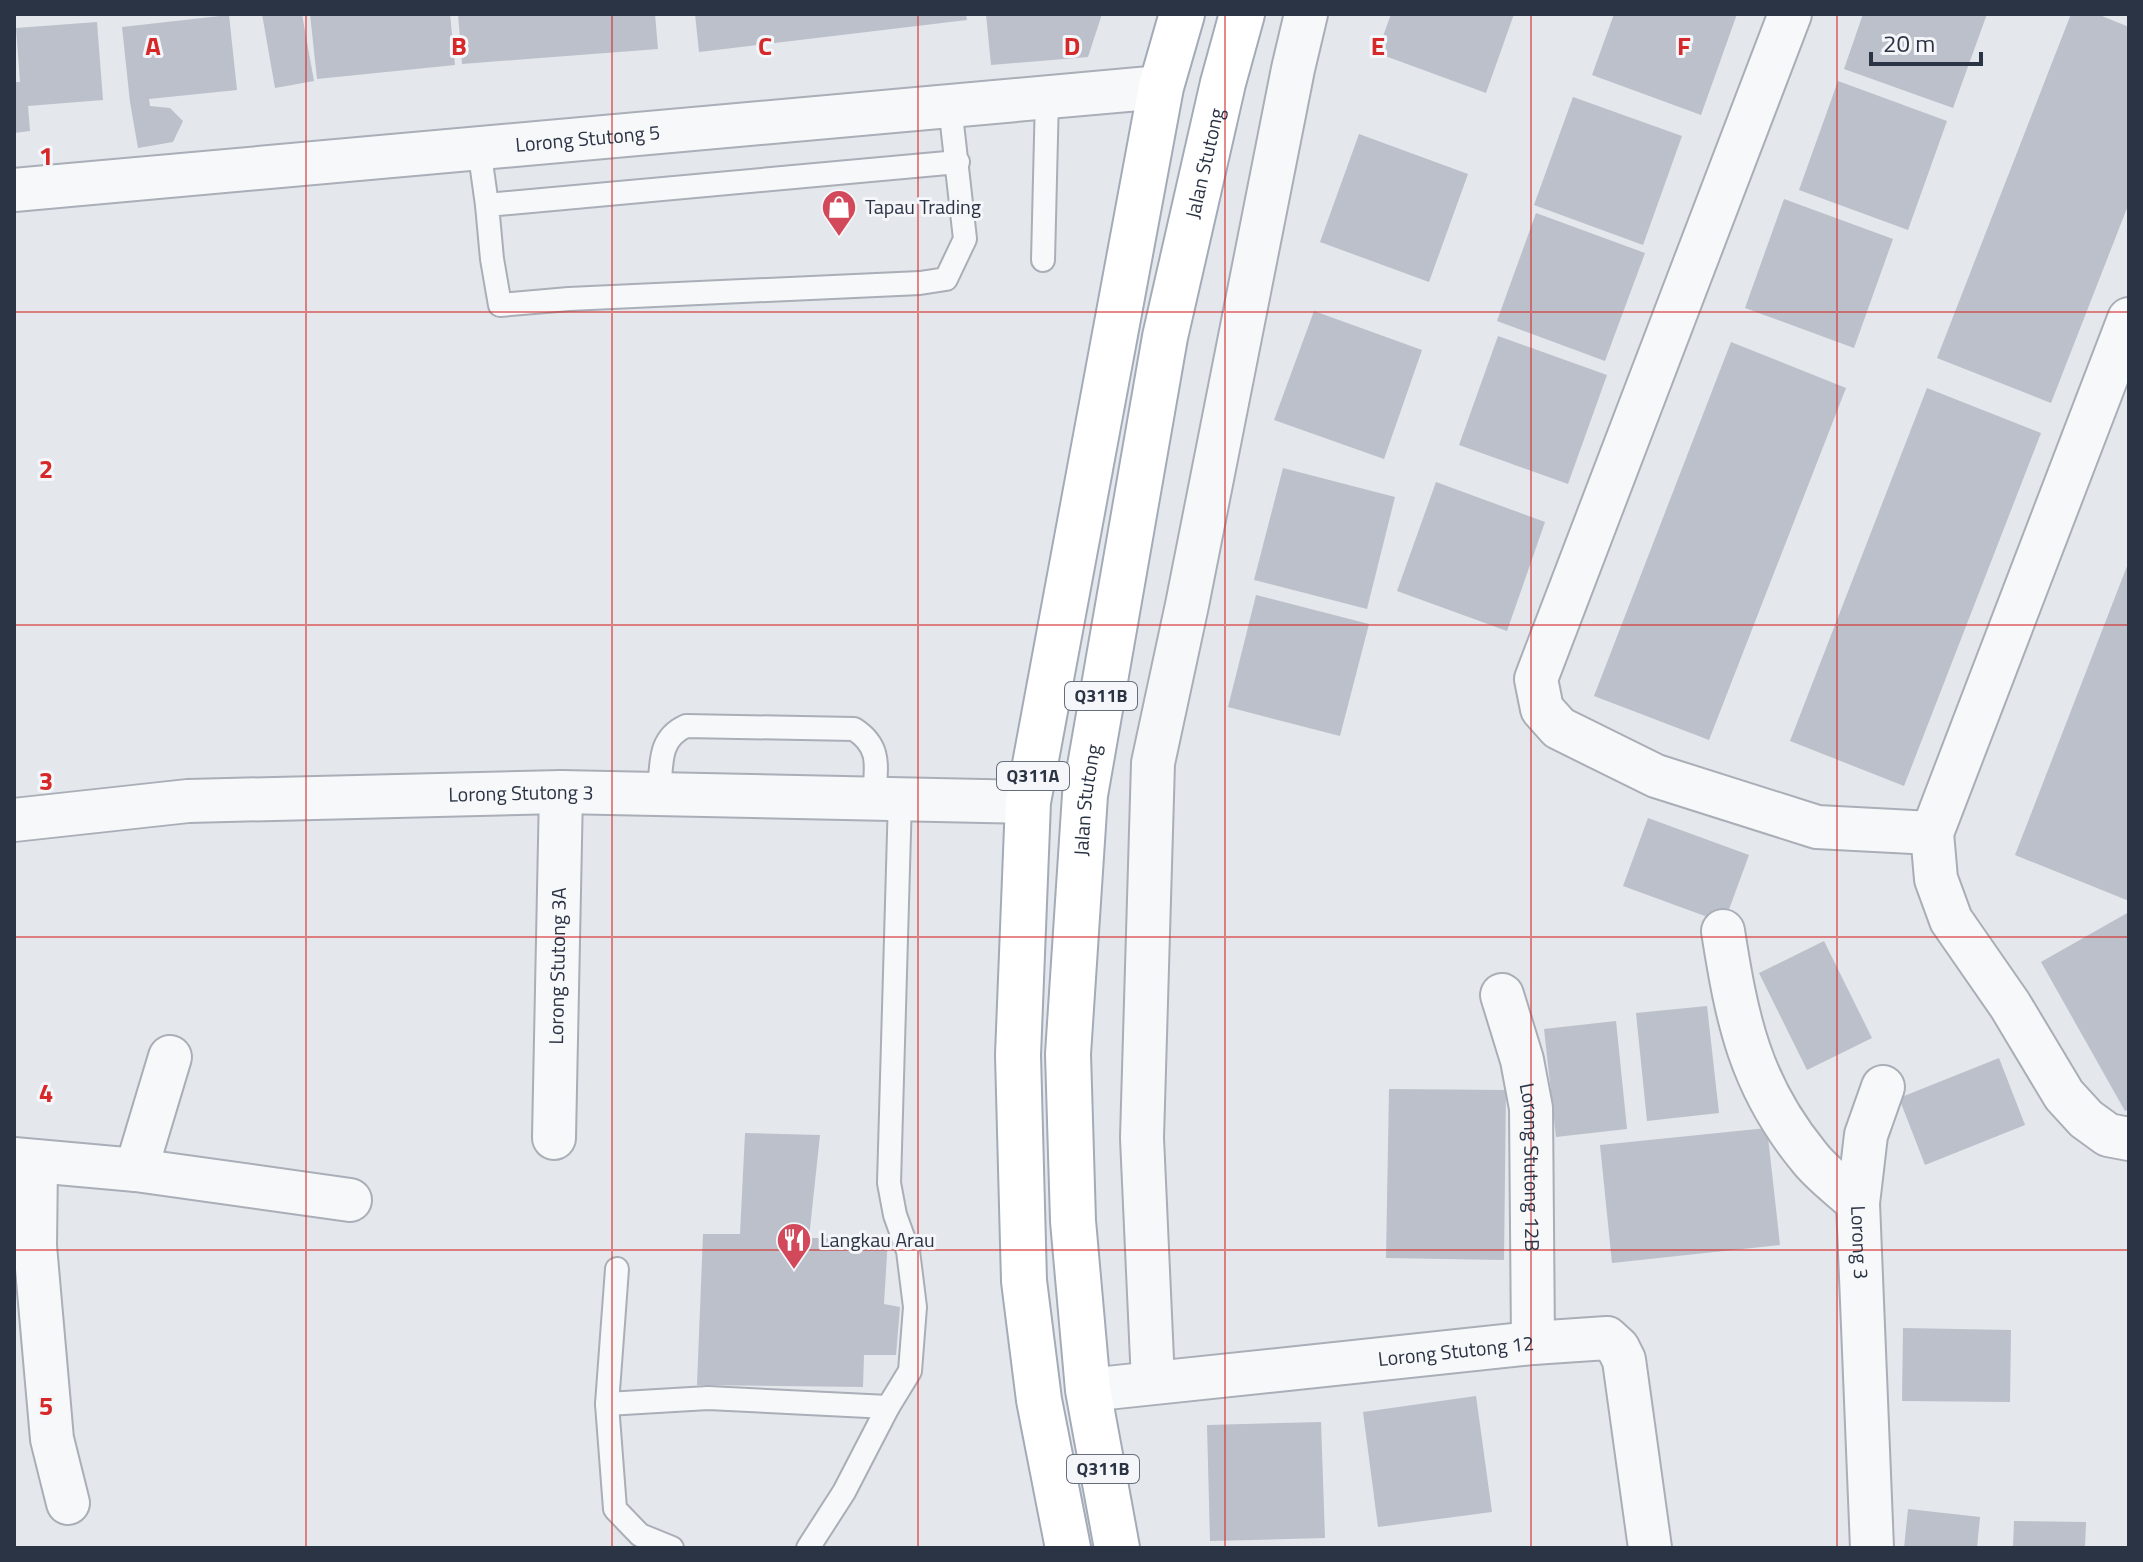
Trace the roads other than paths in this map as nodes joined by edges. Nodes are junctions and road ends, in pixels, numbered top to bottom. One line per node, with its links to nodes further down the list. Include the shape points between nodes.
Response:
1 (1182, 14): 5 (main road, Q311A)
2 (1242, 14): 33 (main road, Jalan Stutong / Q311B, via 1165,337 1085,795 1068,1054 1073,1221)
3 (1306, 14): 32 (street, via 1153,763 1142,1138)
4 (1790, 14): 19 (street, via 1536,679 1542,709 1559,728 1656,776 1817,827)
5 (1161, 87): 6 (street, Lorong Stutong 5); 17 (main road, Q311A)
6 (1047, 97): 7 (street, Lorong Stutong 5); 12 (lane)
7 (950, 106): 8 (street, Lorong Stutong 5); 9 (lane)
8 (479, 148): 10 (street, Lorong Stutong 5); 11 (lane)
9 (958, 162): 11 (lane); 11 (lane, via 965,239 946,279 920,283 500,305)
10 (14, 190)
11 (487, 205)
12 (1043, 260)
13 (2129, 319): 19 (street)
14 (561, 792): 15 (street, Lorong Stutong 3); 18 (street, Lorong Stutong 3, via 188,801); 24 (street, Lorong Stutong 3A)
15 (659, 794): 16 (street, Lorong Stutong 3); 16 (lane, via 664,745 671,733 686,726 854,729 870,739)
16 (887, 798): 17 (street, Lorong Stutong 3); 35 (lane, via 889,1183 908,1251 915,1307 910,1371)
17 (1028, 802): 39 (main road, Q311A, via 1018,1055 1024,1281 1039,1400)
18 (14, 820)
19 (1932, 833): 25 (street, via 1936,879 1951,920 2064,1095 2108,1135)
20 (1723, 931): 29 (street, Lorong 3, via 1750,1059 1776,1112 1810,1159)
21 (1502, 995): 31 (street, Lorong Stutong 12B, via 1531,1108)
22 (170, 1057): 27 (street)
23 (1883, 1087): 29 (street, via 1866,1135)
24 (554, 1138)
25 (2129, 1139)
26 (25, 1161): 27 (street); 36 (street, via 50,1424)
27 (136, 1170): 28 (street)
28 (350, 1200)
29 (1858, 1203): 43 (street, Lorong 3)
30 (617, 1269): 34 (lane)
31 (1533, 1343): 32 (street, Lorong Stutong 12); 42 (street, Lorong Stutong 12, via 1607,1338 1618,1348 1624,1360)
32 (1153, 1382): 33 (street, Lorong Stutong 12)
33 (1088, 1390): 40 (main road, via 1073,1397 1067,1408); 41 (main road, Jalan Stutong / Q311B)
34 (607, 1404): 35 (lane, via 708,1398); 37 (lane, via 615,1509 640,1535)
35 (888, 1407): 38 (lane)
36 (68, 1503)
37 (672, 1548)
38 (808, 1548)
39 (1068, 1548)
40 (1091, 1548)
41 (1117, 1548)
42 (1650, 1548)
43 (1872, 1548)

